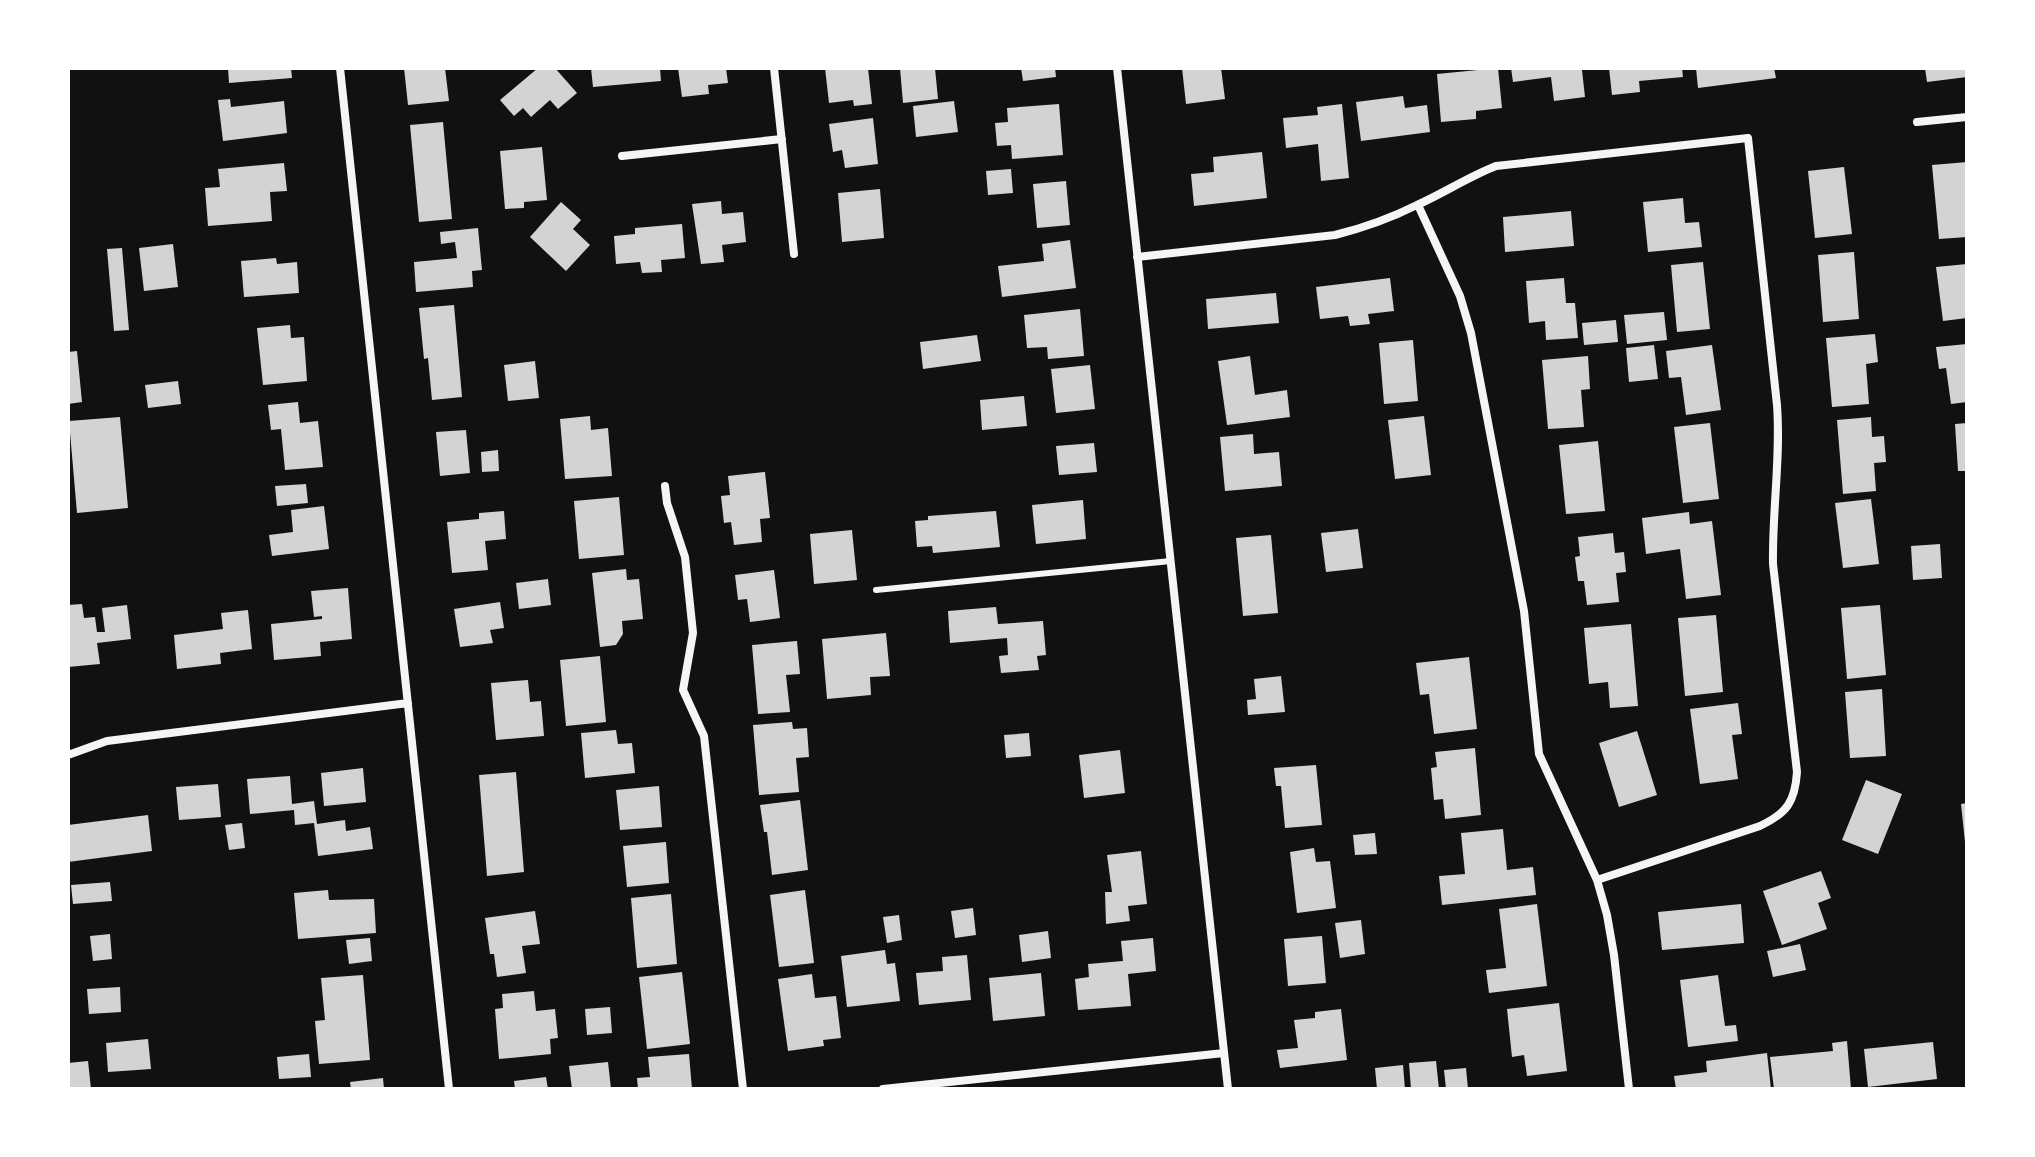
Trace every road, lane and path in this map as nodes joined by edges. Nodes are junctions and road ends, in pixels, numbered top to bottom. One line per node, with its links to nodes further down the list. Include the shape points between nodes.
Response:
1 (340, 68): 14 (street)
2 (774, 68): 6 (street)
3 (1117, 68): 10 (street)
4 (1967, 117): 5 (street)
5 (1917, 122)
6 (782, 139): 7 (street); 9 (street)
7 (622, 156)
8 (1418, 205): 10 (street, via 1335,235); 16 (street, via 1471,333 1524,611 1539,754); 16 (street, via 1496,166 1748,138 1780,442 1773,564 1795,792 1784,812 1760,826)
9 (794, 254)
10 (1137, 257): 12 (street)
11 (665, 486): 19 (street, via 685,557 693,633 683,690 704,736)
12 (1171, 561): 13 (lane); 17 (street)
13 (876, 590)
14 (408, 703): 15 (street, via 107,741); 18 (street)
15 (68, 755)
16 (1597, 880): 22 (street, via 1614,955)
17 (1224, 1053): 20 (street); 21 (street)
18 (449, 1089)
19 (743, 1089)
20 (883, 1089)
21 (1228, 1089)
22 (1629, 1089)

